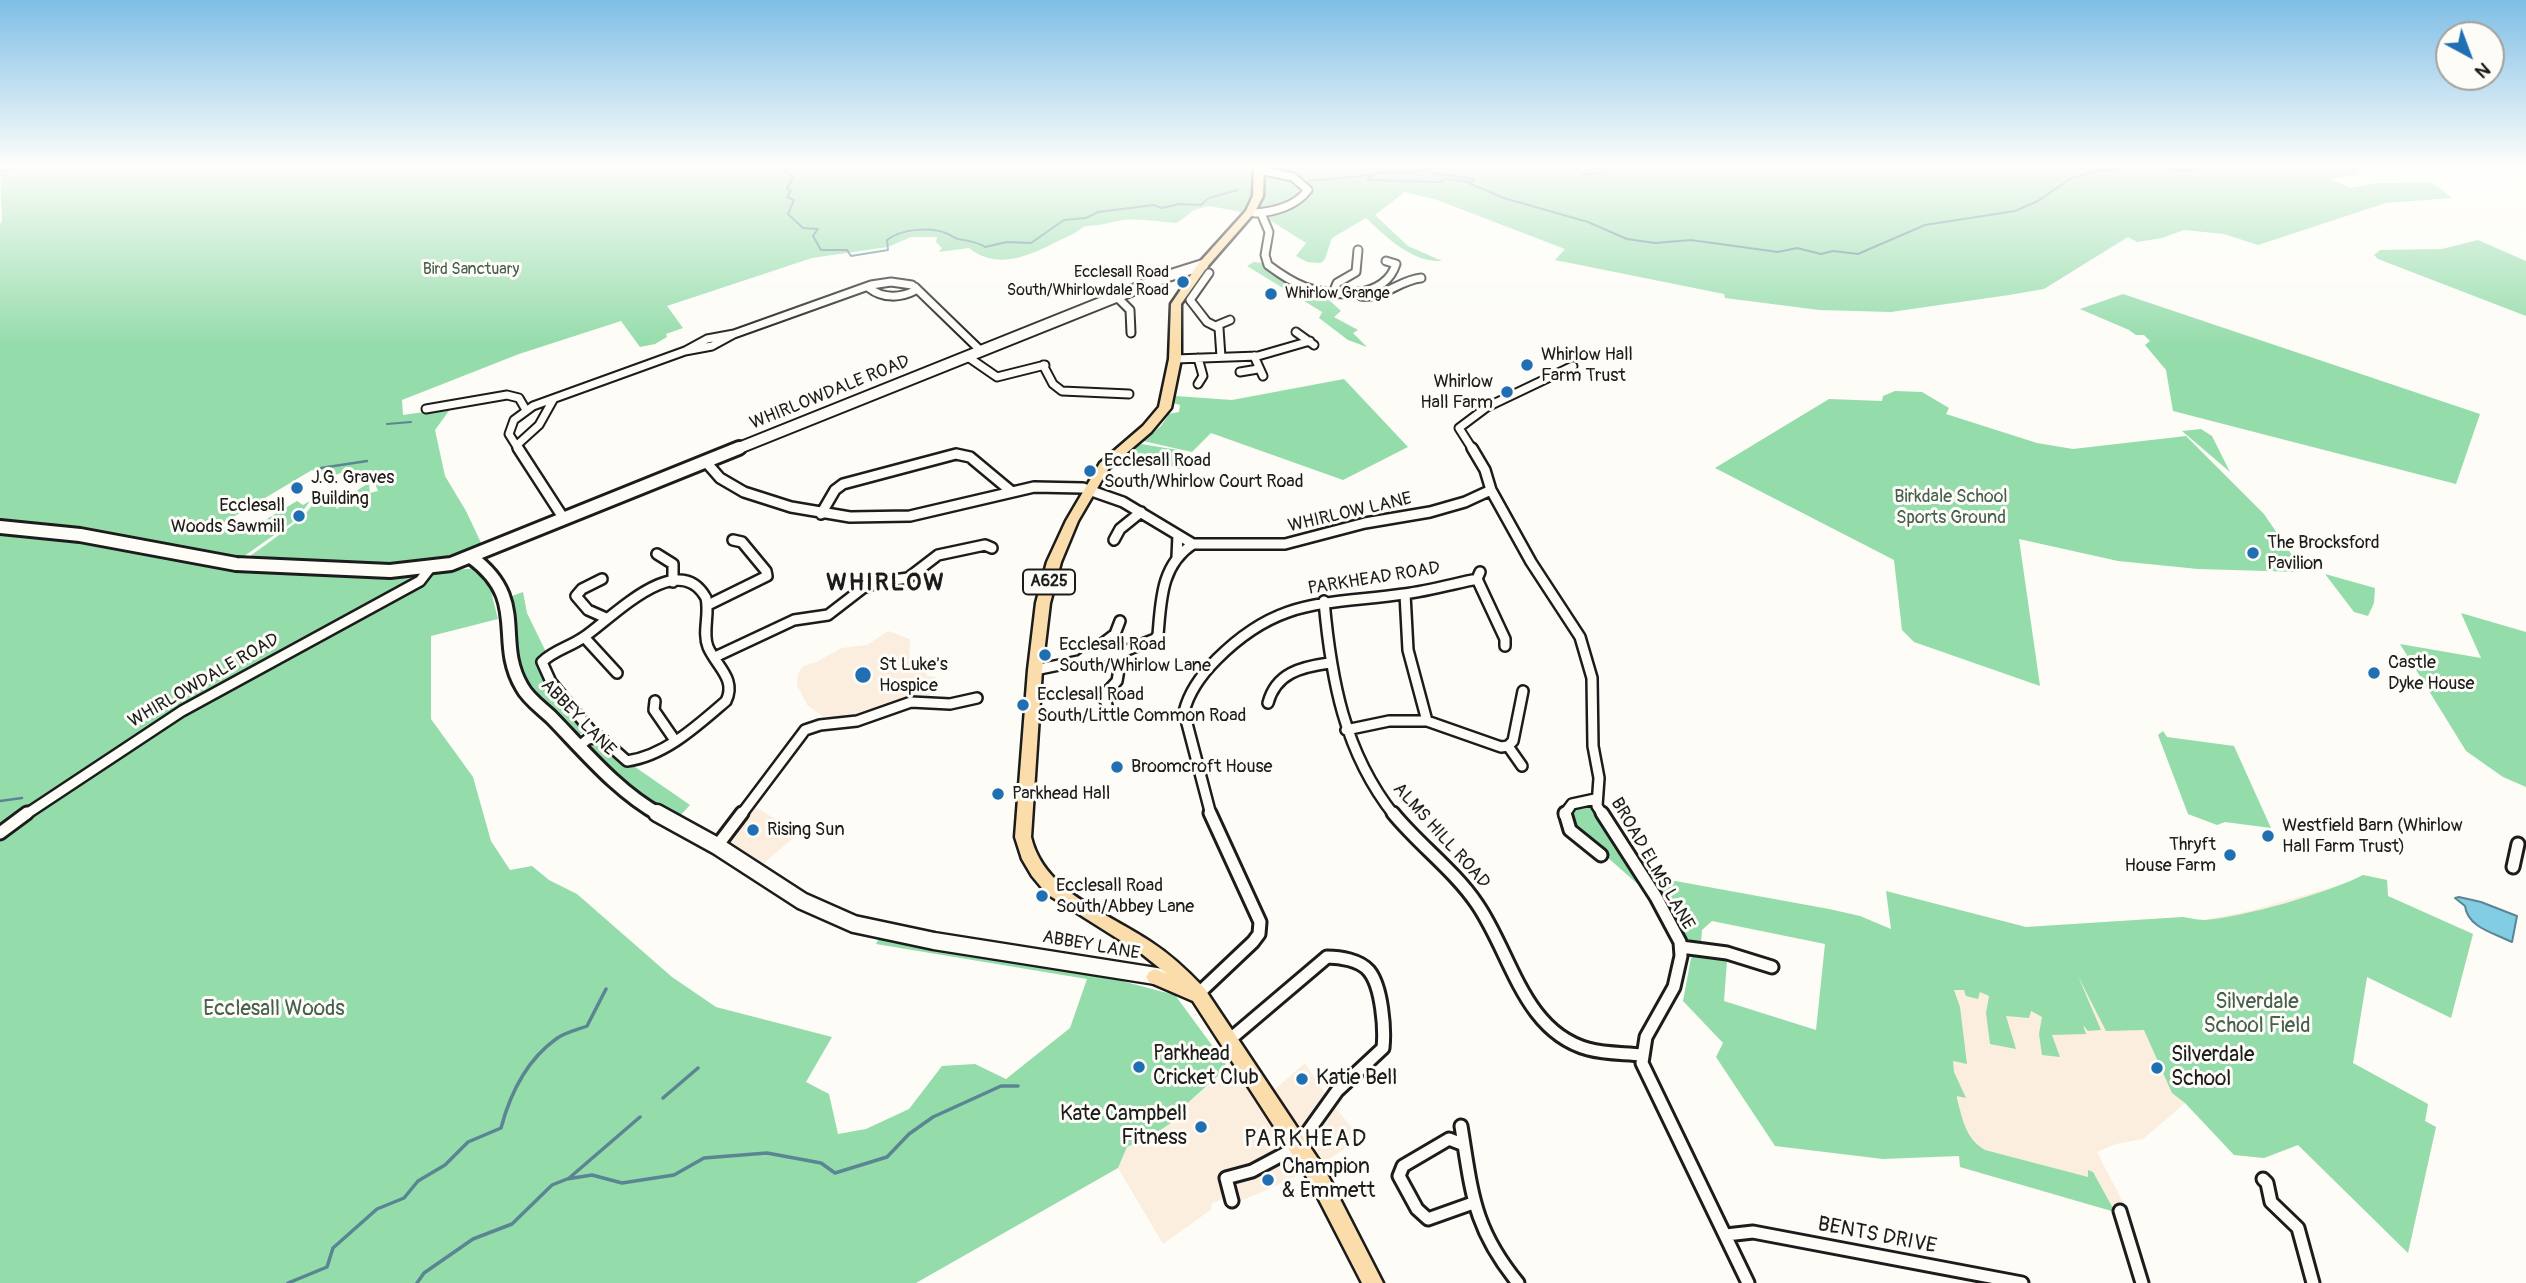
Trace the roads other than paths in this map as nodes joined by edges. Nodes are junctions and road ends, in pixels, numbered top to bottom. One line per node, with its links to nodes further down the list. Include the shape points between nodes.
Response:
1 (1245, 226): 5 (main road, A625)
2 (1264, 226): 11 (street, via 1269,232 1268,265 1307,288)
3 (1358, 250): 11 (street, via 1356,272 1338,284)
4 (1387, 261): 9 (street, via 1396,264 1388,281)
5 (1209, 272): 13 (main road, WHIRLOWDALE ROAD, via 1188,268); 15 (street, via 1190,300 1207,322); 23 (main road, A625, via 1176,303)
6 (1421, 278): 9 (street, via 1411,278 1370,298)
7 (915, 287): 8 (street, via 891,282); 10 (street); 12 (street)
8 (871, 289): 10 (street, via 888,296); 29 (street, via 855,290 712,346 685,351)
9 (1359, 292): 11 (street)
10 (908, 295): 12 (street)
11 (1332, 295)
12 (923, 296): 18 (street)
13 (1116, 296): 16 (street, via 1129,310 1130,330); 18 (main road, WHIRLOWDALE ROAD)
14 (1230, 320): 15 (street)
15 (1217, 326): 21 (street)
16 (1120, 327)
17 (1296, 332): 19 (street, via 1312,343)
18 (981, 351): 20 (main road, WHIRLOWDALE ROAD)
19 (1254, 356): 21 (street); 26 (street, via 1260,372)
20 (968, 357): 24 (street, via 997,377); 33 (main road, WHIRLOWDALE ROAD)
21 (1221, 357): 22 (street)
22 (1198, 358): 23 (street); 27 (street, via 1203,376)
23 (1175, 359): 34 (main road, A625, via 1165,408 1114,456)
24 (1046, 365): 28 (street, via 1056,387 1068,396 1093,390)
25 (1573, 366): 35 (street, BROAD ELMS LANE, via 1460,425)
26 (1240, 372)
27 (1198, 384)
28 (1130, 394)
29 (553, 400): 31 (street); 32 (street, via 539,425)
30 (426, 409): 31 (street, via 507,396 519,398)
31 (526, 410): 32 (street, via 510,430)
32 (517, 445): 39 (street)
33 (706, 462): 38 (street, via 719,480 734,488); 39 (main road, WHIRLOWDALE ROAD)
34 (1089, 490): 36 (street, via 1050,486); 37 (street); 63 (main road, A625, via 1054,562 1043,603)
35 (1491, 490): 44 (street, WHIRLOW LANE, via 1430,512 1365,523 1301,542); 77 (street, BROAD ELMS LANE, via 1586,652 1593,686 1599,792)
36 (1012, 492): 38 (street, via 916,516); 38 (street, via 970,457 956,454 843,484)
37 (1141, 512): 41 (street); 43 (street, via 1116,527)
38 (821, 514)
39 (564, 519): 47 (main road, WHIRLOWDALE ROAD)
40 (0, 527): 49 (main road, via 80,535 236,564 348,570)
41 (1178, 535): 44 (street); 48 (street)
42 (733, 540): 54 (street, via 742,542 767,576)
43 (1114, 540)
44 (1193, 544): 48 (street)
45 (992, 548): 60 (street, via 985,545 938,555 908,578 863,588 828,615 794,620)
46 (657, 554): 51 (street, via 673,564)
47 (471, 557): 49 (main road); 74 (main road, ABBEY LANE, via 490,571 503,596 513,662 523,688)
48 (1177, 557): 59 (street, via 1162,588 1158,635)
49 (430, 568): 78 (street, WHIRLOWDALE ROAD, via 420,581 181,711)
50 (602, 579): 55 (street, via 576,596 588,610)
51 (673, 582): 54 (street, via 693,584 704,593); 55 (street, via 646,590)
52 (1405, 594): 53 (street, PARKHEAD ROAD); 58 (street, PARKHEAD ROAD, via 1479,575); 70 (street, via 1408,650)
53 (1324, 601): 62 (street, ALMS HILL ROAD); 88 (street, PARKHEAD ROAD, via 1282,613 1251,629 1210,666 1185,701 1206,805 1261,922 1253,942)
54 (708, 605): 60 (street, via 704,630)
55 (606, 618): 57 (street)
56 (1120, 621): 61 (street, via 1113,637)
57 (584, 637): 64 (street); 72 (street, via 548,655 542,666)
58 (1505, 646)
59 (1122, 652): 61 (street); 69 (street, via 1117,681 1103,696)
60 (715, 657): 73 (street, via 731,684 730,696)
61 (1081, 660): 63 (street)
62 (1329, 663): 68 (street, via 1293,670 1278,682); 71 (street, ALMS HILL ROAD)
63 (1035, 670): 84 (main road, A625, via 1025,848 1053,889)
64 (617, 673)
65 (1523, 691): 75 (street, via 1513,741)
66 (977, 698): 80 (street, via 950,705 911,702 857,721 805,730)
67 (655, 701): 73 (street, via 654,709)
68 (1268, 704)
69 (1107, 705)
70 (1427, 721): 71 (street, via 1389,721); 75 (street)
71 (1346, 730): 90 (street, ALMS HILL ROAD, via 1398,820 1459,880 1488,919 1537,1016 1581,1048)
72 (595, 736): 73 (street, via 631,761); 74 (street)
73 (674, 739)
74 (579, 746): 80 (main road, ABBEY LANE, via 628,793)
75 (1508, 746): 76 (street)
76 (1522, 766)
77 (1595, 799): 81 (street, via 1574,803 1564,816 1570,830); 83 (street, BROAD ELMS LANE, via 1675,929)
78 (0, 833)
79 (2518, 844): 82 (street, via 2514,864)
80 (717, 846): 87 (main road, ABBEY LANE, via 793,896 854,924)
81 (1601, 855)
82 (2526, 866)
83 (1681, 947): 85 (street, via 1727,953); 90 (street, BROAD ELMS LANE, via 1674,987 1646,1037)
84 (1153, 951): 86 (main road, A625); 87 (main road, via 1157,964)
85 (1772, 967)
86 (1181, 975): 87 (main road, ABBEY LANE); 88 (main road, A625)
87 (1152, 976): 88 (main road)
88 (1198, 994): 89 (main road, A625)
89 (1228, 1041): 93 (main road, A625); 93 (street, via 1327,957 1364,967 1371,974 1383,1019 1383,1048 1337,1091)
90 (1642, 1055): 98 (street, via 1645,1072)
91 (1461, 1126): 92 (street)
92 (1462, 1144): 96 (street); 96 (street, via 1449,1139 1403,1166 1399,1176 1417,1209 1428,1219)
93 (1297, 1147): 95 (street, via 1252,1171 1226,1178); 99 (main road, A625, via 1317,1175)
94 (2263, 1179): 104 (street, via 2271,1202 2298,1228)
95 (1232, 1201)
96 (1472, 1203): 100 (street, via 1496,1256)
97 (2120, 1211): 103 (street)
98 (1726, 1235): 101 (street); 102 (street, BENTS DRIVE, via 1753,1232)
99 (1373, 1283)
100 (1518, 1283)
101 (1748, 1283)
102 (2022, 1283)
103 (2142, 1283)
104 (2313, 1283)

